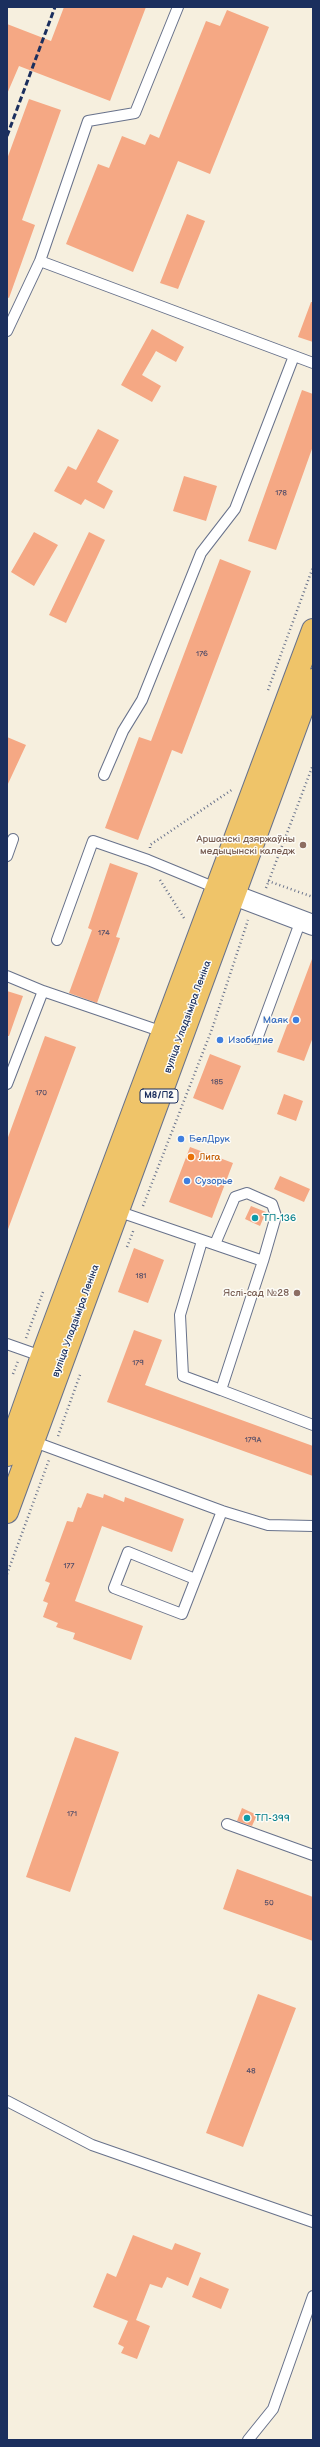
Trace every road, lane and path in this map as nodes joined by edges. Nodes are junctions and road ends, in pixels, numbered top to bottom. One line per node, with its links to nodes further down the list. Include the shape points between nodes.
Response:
1 (178, 7): 2 (lane, via 135,113 88,121)
2 (40, 261): 3 (lane); 4 (lane)
3 (7, 331)
4 (294, 356): 5 (lane); 10 (lane, via 235,509 202,553 142,700 123,731)
5 (313, 362)
6 (313, 630): 16 (main road, вуліца Уладзіміра Леніна / М8/П2)
7 (313, 680): 16 (main road, вуліца Уладзіміра Леніна / М8/П2)
8 (313, 765): 9 (path)
9 (312, 772): 15 (path)
10 (104, 775)
11 (235, 788): 14 (path, via 150,845)
12 (13, 839): 13 (lane)
13 (7, 856)
14 (148, 860): 16 (lane); 20 (path); 22 (lane, via 93,841)
15 (268, 882): 17 (path); 18 (path)
16 (225, 891): 21 (street); 25 (main road, вуліца Уладзіміра Леніна / М8/П2); 28 (main road, вуліца Уладзіміра Леніна / М8/П2)
17 (262, 894)
18 (313, 897)
19 (250, 915): 29 (path, via 212,1029)
20 (184, 918)
21 (307, 923): 26 (lane)
22 (57, 940)
23 (7, 976): 24 (lane)
24 (43, 990): 25 (lane); 27 (lane)
25 (163, 1032): 35 (main road, вуліца Уладзіміра Леніна / М8/П2)
26 (257, 1039)
27 (7, 1084)
28 (117, 1211): 29 (lane); 35 (main road, вуліца Уладзіміра Леніна / М8/П2)
29 (138, 1217): 30 (lane); 32 (path)
30 (202, 1241): 31 (lane); 37 (lane, via 180,1315 183,1376)
31 (214, 1244): 33 (lane); 33 (lane, via 235,1197 247,1193 272,1204 276,1216)
32 (125, 1252)
33 (263, 1261): 37 (lane)
34 (7, 1344): 35 (lane)
35 (51, 1359): 39 (main road, вуліца Уладзіміра Леніна / М8/П2)
36 (83, 1367): 39 (path)
37 (220, 1390): 38 (lane)
38 (313, 1425)
39 (27, 1445): 40 (lane); 41 (main road, вуліца Уладзіміра Леніна / М8/П2); 43 (path)
40 (222, 1510): 42 (lane, via 268,1524); 44 (lane)
41 (7, 1512)
42 (313, 1526)
43 (7, 1574)
44 (195, 1579): 44 (lane, via 182,1614 114,1588 128,1552)
45 (227, 1824): 46 (lane)
46 (313, 1855)
47 (7, 2101): 48 (lane, via 92,2145)
48 (313, 2222)
49 (313, 2296): 50 (lane, via 272,2409)
50 (248, 2440)

